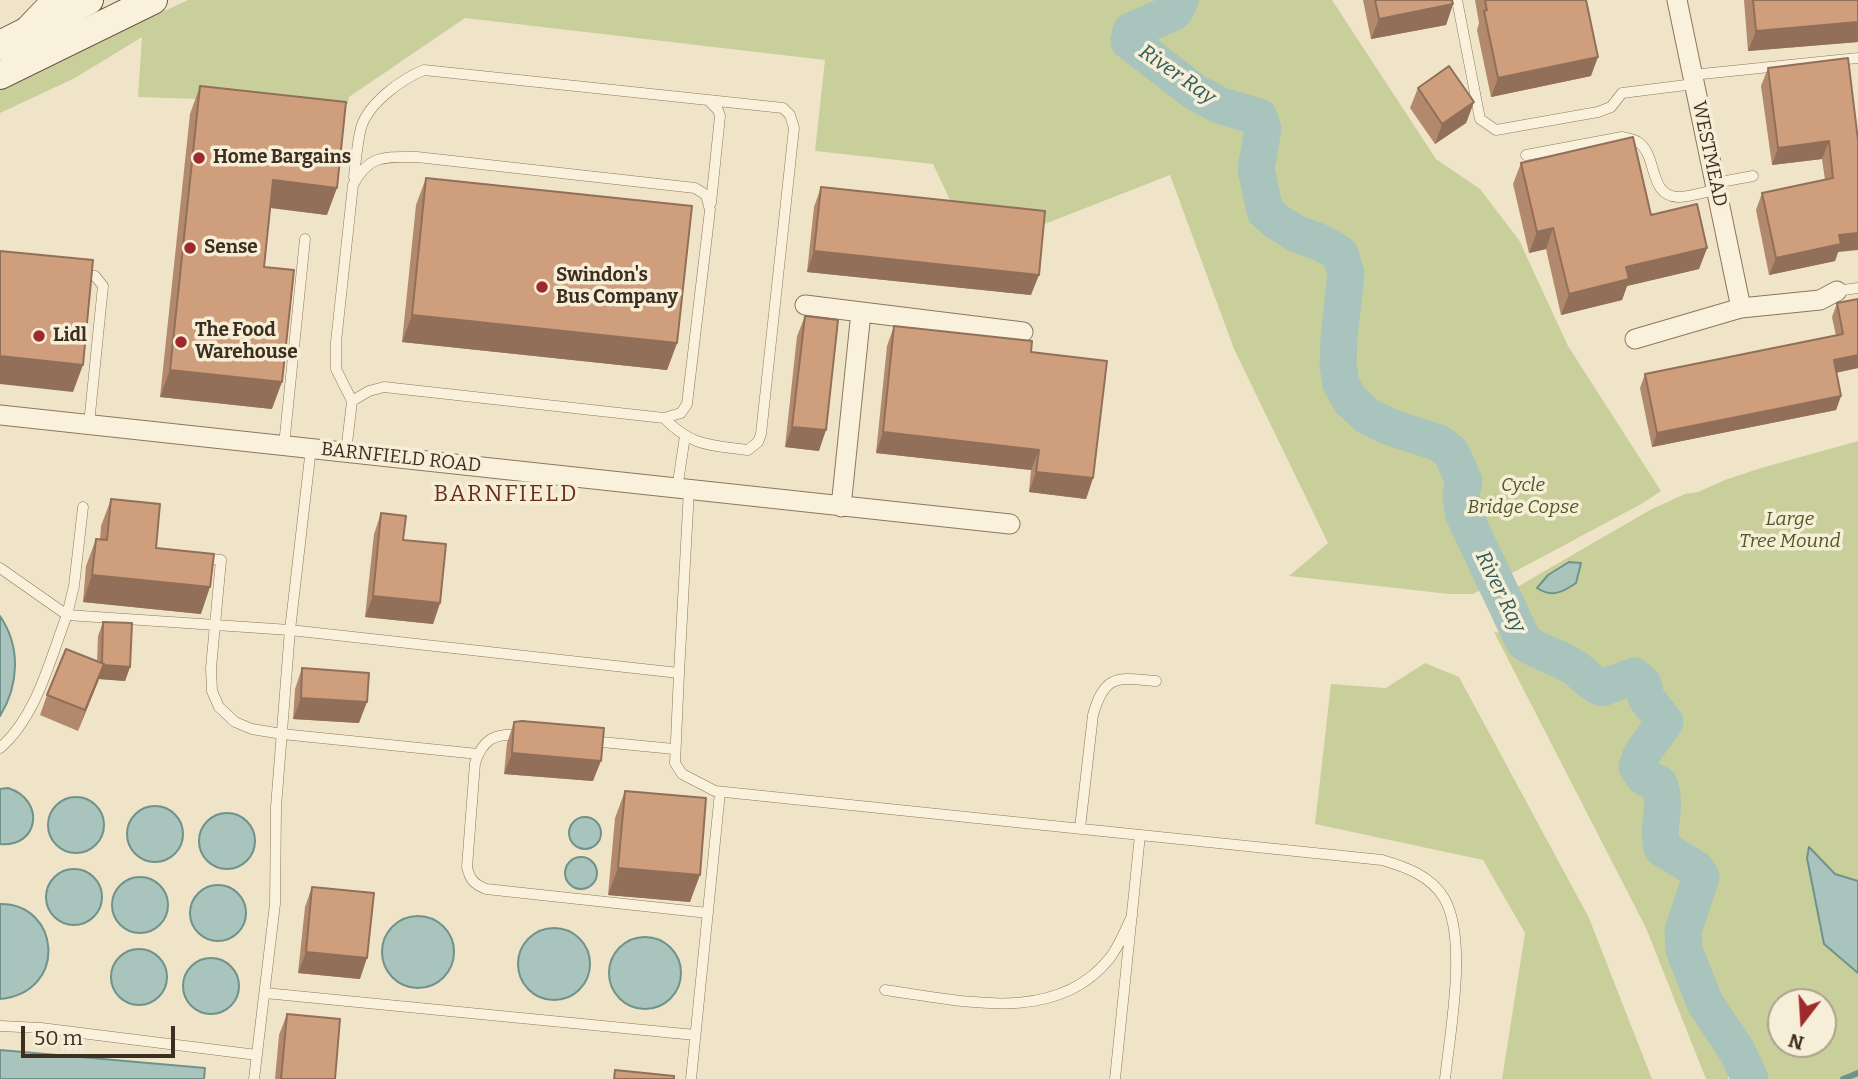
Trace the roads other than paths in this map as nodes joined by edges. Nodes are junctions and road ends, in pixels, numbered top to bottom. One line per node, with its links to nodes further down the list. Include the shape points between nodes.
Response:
1 (51, 0): 6 (street)
2 (89, 0): 6 (main road)
3 (153, 0): 8 (main road)
4 (1457, 0): 9 (lane, via 1480,119 1496,130 1598,112 1611,107 1622,93)
5 (1677, 0): 9 (street, WESTMEAD)
6 (6, 42)
7 (1858, 58): 9 (lane)
8 (0, 75)
9 (1693, 79): 14 (street, WESTMEAD)
10 (708, 100): 13 (lane, via 424,70 405,78 370,111 361,127); 15 (lane, via 720,117); 29 (lane, via 783,108 794,128 761,434 748,450 704,444)
11 (1526, 155): 14 (lane, via 1622,137 1637,141 1646,150 1658,186 1669,195 1679,197)
12 (1753, 176): 14 (lane)
13 (353, 185): 15 (lane, via 361,170 377,158 417,157 695,188 706,195); 25 (lane, via 335,342 336,369)
14 (1716, 187): 21 (street, WESTMEAD)
15 (710, 210): 27 (lane, via 687,404 681,413)
16 (305, 239): 30 (lane)
17 (71, 272): 28 (lane, via 95,276 103,286)
18 (1858, 288): 19 (lane)
19 (1837, 291): 21 (street, via 1820,300)
20 (805, 305): 22 (street)
21 (1741, 308): 24 (street)
22 (861, 312): 23 (street); 34 (street)
23 (1023, 331)
24 (1635, 339)
25 (352, 401): 27 (lane, via 384,387); 32 (lane)
26 (0, 415): 28 (street, BARNFIELD ROAD)
27 (664, 418): 29 (lane)
28 (89, 424): 30 (street, BARNFIELD ROAD)
29 (685, 436): 33 (lane)
30 (284, 445): 31 (street, BARNFIELD ROAD)
31 (311, 448): 32 (street, BARNFIELD ROAD); 41 (lane)
32 (346, 452): 33 (street, BARNFIELD ROAD)
33 (683, 490): 34 (street, BARNFIELD ROAD); 42 (lane)
34 (841, 506): 36 (street, BARNFIELD ROAD)
35 (83, 507): 39 (lane)
36 (1010, 524)
37 (195, 557): 40 (lane, via 221,560)
38 (0, 568): 39 (lane)
39 (67, 615): 40 (lane); 47 (lane, via 32,705 21,726)
40 (216, 625): 41 (lane); 44 (lane, via 211,668 212,691 219,707 235,722)
41 (290, 631): 42 (lane); 44 (lane)
42 (679, 673): 48 (lane)
43 (1156, 681): 51 (lane, via 1124,678 1107,684 1098,697)
44 (282, 734): 49 (lane); 56 (lane, via 275,904)
45 (534, 736): 49 (lane, via 493,738)
46 (585, 741): 48 (lane)
47 (0, 748)
48 (674, 749): 50 (lane, via 682,774)
49 (478, 754): 53 (lane, via 467,867 476,885)
50 (720, 792): 51 (lane); 53 (lane)
51 (1080, 828): 52 (lane)
52 (1140, 835): 54 (lane); 63 (lane, via 1382,860 1411,868 1429,881 1444,898 1456,938)
53 (708, 913): 58 (lane)
54 (1132, 916): 55 (lane, via 1111,957 1090,979 1059,995 1027,1003 993,1004); 62 (lane)
55 (886, 990)
56 (265, 993): 58 (lane); 59 (lane)
57 (0, 1026): 59 (lane)
58 (695, 1035): 61 (lane)
59 (257, 1055): 60 (lane)
60 (254, 1079)
61 (691, 1079)
62 (1115, 1079)
63 (1445, 1079)

